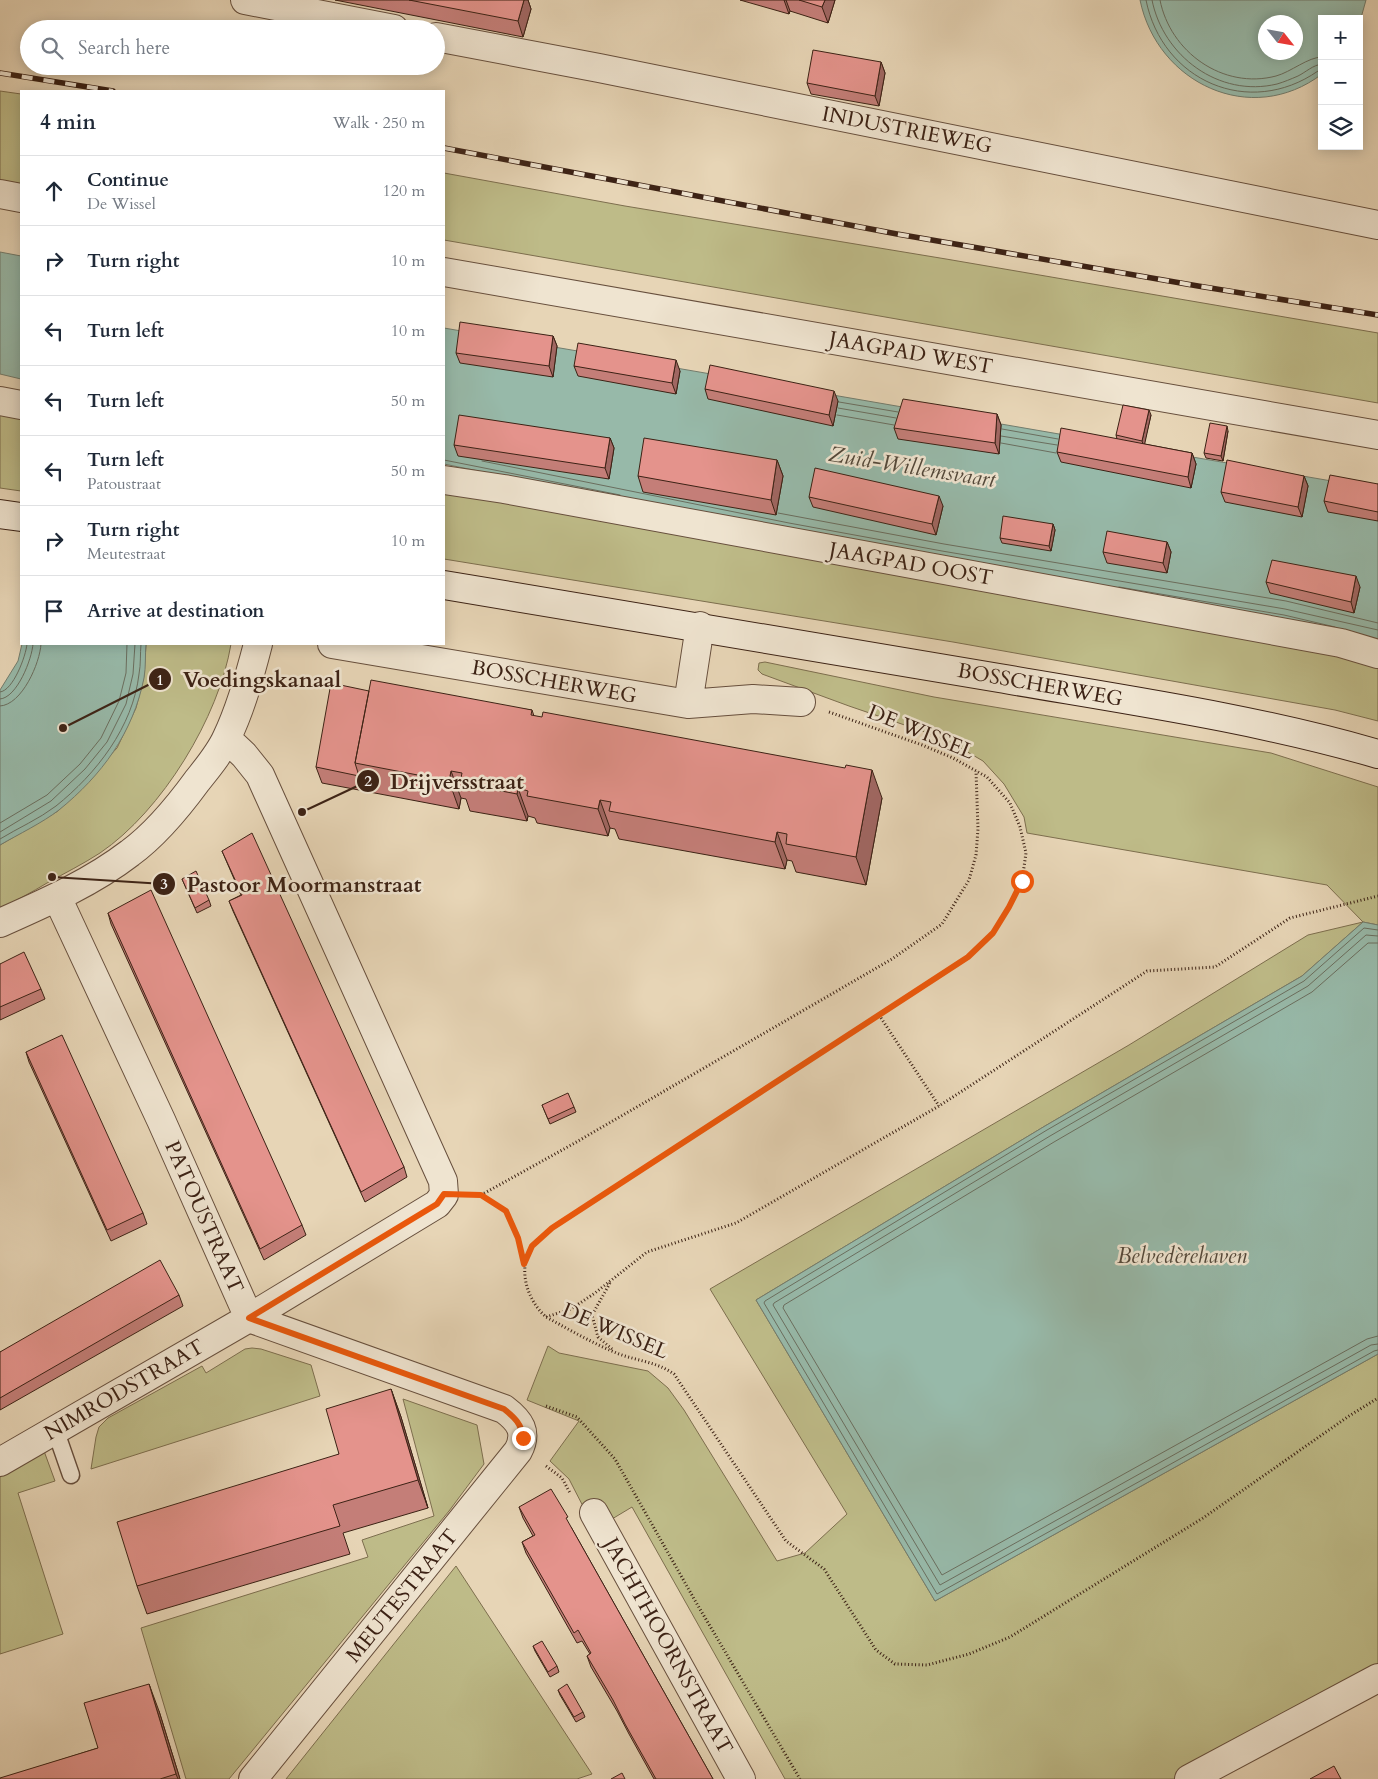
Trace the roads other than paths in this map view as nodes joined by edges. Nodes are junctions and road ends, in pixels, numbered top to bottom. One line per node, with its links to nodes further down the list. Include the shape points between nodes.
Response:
1 (245, 0): 2 (street)
2 (348, 20)
3 (445, 39): 6 (street, INDUSTRIEWEG)
4 (0, 194): 5 (street)
5 (20, 198)
6 (1378, 224)
7 (445, 272): 10 (street, JAAGPAD WEST)
8 (0, 401): 9 (street)
9 (20, 405)
10 (1378, 435)
11 (445, 480): 18 (street, JAAGPAD OOST, via 1331,642)
12 (0, 514): 13 (street)
13 (20, 517)
14 (445, 585): 15 (street, BOSSCHERWEG)
15 (700, 626): 20 (street); 22 (street, BOSSCHERWEG, via 1278,728)
16 (258, 645): 21 (street)
17 (338, 645): 20 (street, BOSSCHERWEG)
18 (1378, 654)
19 (801, 702): 20 (street, BOSSCHERWEG, via 753,699)
20 (688, 704)
21 (227, 739): 23 (street, via 187,795 145,840 114,864); 25 (street, NIMRODSTRAAT, via 260,775 443,1181 444,1194 437,1204)
22 (1378, 754)
23 (57, 897): 24 (street); 25 (street, PATOUSTRAAT)
24 (0, 924)
25 (249, 1318): 26 (street, PATOUSTRAAT); 27 (street, NIMRODSTRAAT)
26 (504, 1409): 32 (street, MEUTESTRAAT, via 518,1422 522,1431 518,1451)
27 (55, 1429): 28 (street, NIMRODSTRAAT); 29 (lane)
28 (0, 1462)
29 (71, 1475)
30 (594, 1514): 33 (street, JACHTHOORNSTRAAT)
31 (1378, 1678): 34 (street)
32 (253, 1779)
33 (741, 1779)
34 (1189, 1779)

